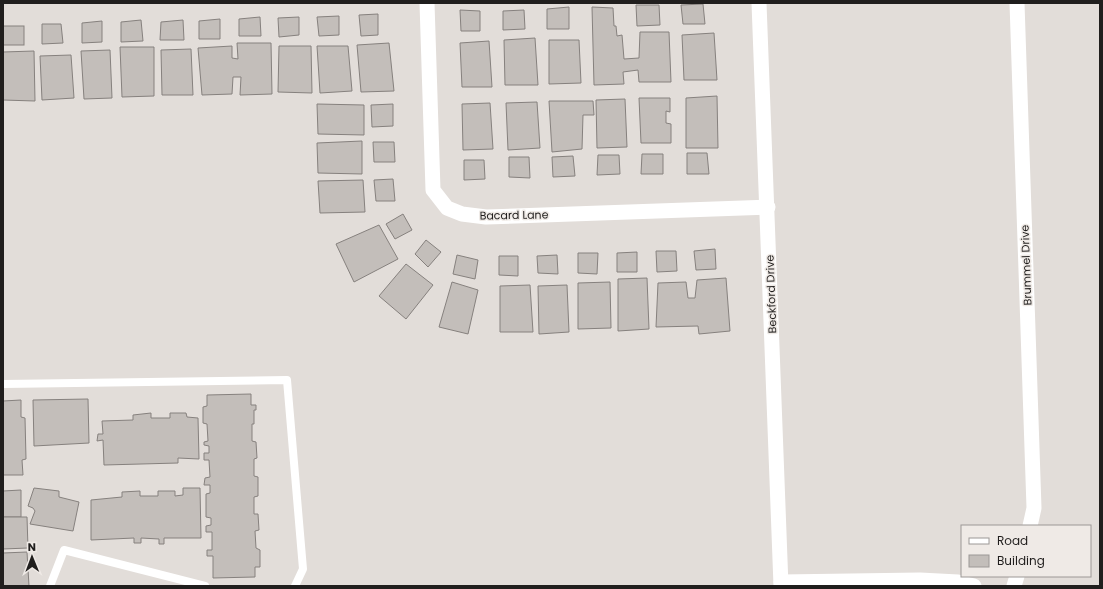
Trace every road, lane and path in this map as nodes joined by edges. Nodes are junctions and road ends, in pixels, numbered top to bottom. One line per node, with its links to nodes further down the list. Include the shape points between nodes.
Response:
1 (427, 3): 4 (street, Bacard Lane, via 433,190 447,208 462,214 486,217)
2 (759, 3): 4 (street, Beckford Drive)
3 (1017, 3): 6 (street, Brummel Drive, via 1034,508)
4 (768, 207): 7 (street, Beckford Drive)
5 (3, 384): 10 (lane, via 286,380 303,569)
6 (1030, 525)
7 (781, 584): 11 (street, via 920,580 958,582)
8 (50, 586): 9 (lane, via 64,550)
9 (204, 586)
10 (295, 586)
11 (974, 586)

